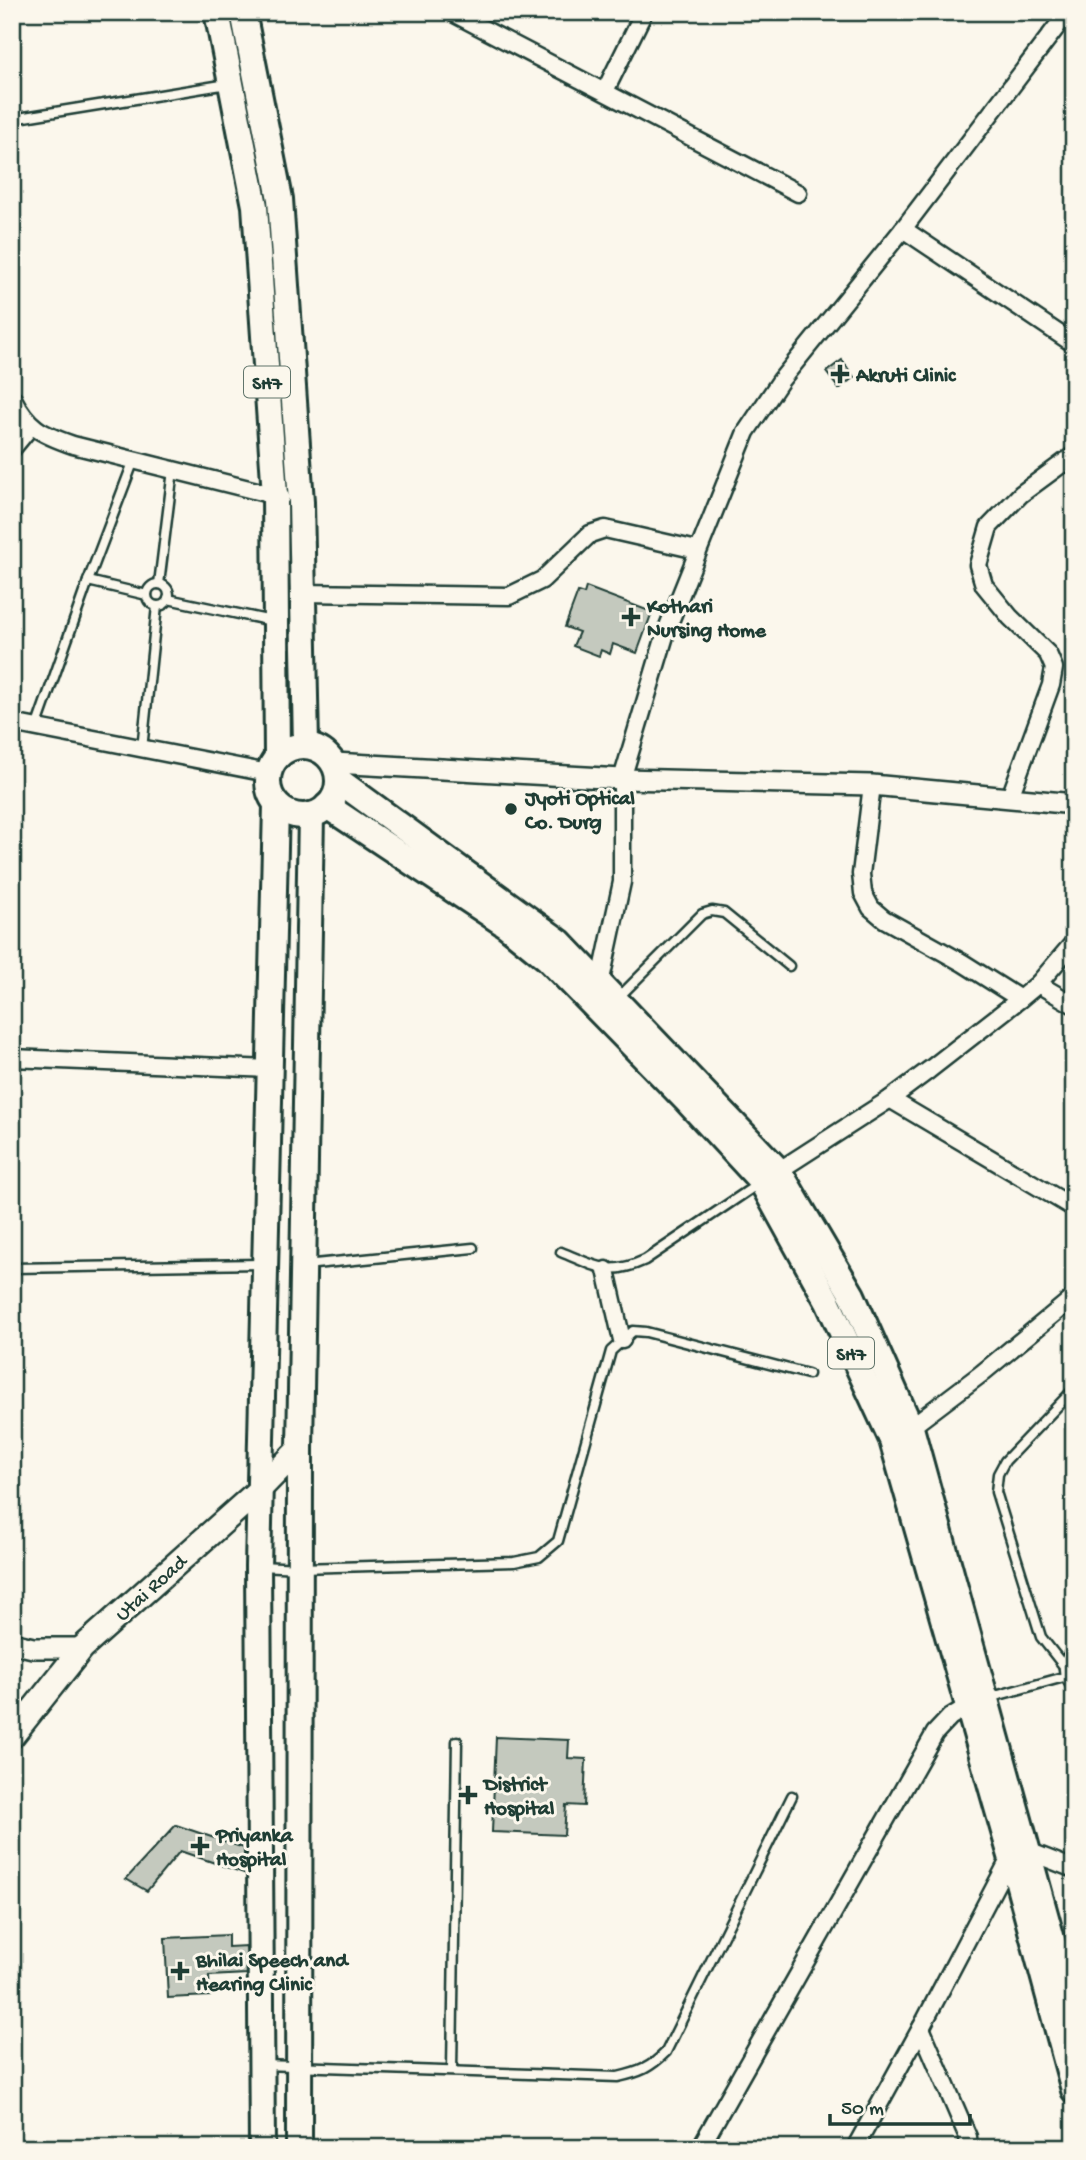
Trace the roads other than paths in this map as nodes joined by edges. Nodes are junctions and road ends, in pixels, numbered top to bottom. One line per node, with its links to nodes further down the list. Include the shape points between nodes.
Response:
1 (217, 12): 6 (main road, SH7)
2 (243, 12): 10 (main road, SH7)
3 (452, 12): 7 (street)
4 (645, 12): 7 (street)
5 (1068, 12): 12 (street)
6 (231, 84): 8 (lane); 11 (main road, SH7)
7 (605, 91): 9 (street)
8 (12, 119)
9 (798, 193)
10 (280, 199): 11 (main road); 21 (main road, SH7)
11 (255, 206): 20 (main road, SH7)
12 (903, 229): 13 (street); 22 (street, via 781,380 746,432)
13 (1074, 344)
14 (12, 397): 15 (street)
15 (31, 426): 16 (street); 18 (street, via 73,445)
16 (12, 449)
17 (1074, 455): 38 (street, via 1003,510 989,527 978,565 984,585 1048,654 1054,668)
18 (134, 460): 19 (street); 23 (lane)
19 (173, 470): 20 (street); 24 (lane)
20 (275, 495): 21 (street); 29 (main road, SH7)
21 (301, 502): 25 (main road, SH7)
22 (697, 550): 25 (street, via 605,529 590,534 542,580 509,596); 36 (street, via 667,629)
23 (88, 581): 26 (lane); 31 (lane)
24 (159, 584): 26 (lane); 27 (lane, via 167,589)
25 (302, 593): 32 (main road, SH7)
26 (147, 595): 28 (lane)
27 (168, 599): 28 (lane); 29 (lane)
28 (157, 606): 33 (lane)
29 (275, 621): 34 (main road, SH7)
30 (12, 723): 31 (street)
31 (36, 728): 33 (street)
32 (306, 745): 34 (main road, via 290,747); 35 (main road, SH7, via 322,750)
33 (142, 749): 34 (street)
34 (272, 765): 40 (main road, SH7, via 268,790)
35 (336, 771): 36 (street); 41 (main road, via 335,794); 45 (main road, SH7, via 560,942)
36 (622, 779): 37 (street); 45 (street, via 622,882)
37 (872, 785): 38 (street); 46 (street, via 861,874 863,893 872,908)
38 (1010, 797): 39 (street)
39 (1074, 804)
40 (276, 805): 41 (main road, SH7, via 292,815); 49 (main road)
41 (319, 811): 45 (main road, SH7, via 506,925); 56 (main road)
42 (1074, 942): 44 (street)
43 (789, 966): 45 (lane, via 724,913 712,911 702,914)
44 (1038, 984): 46 (street); 47 (street)
45 (606, 999): 51 (main road, SH7)
46 (1020, 999): 50 (street)
47 (1074, 1005)
48 (12, 1058): 49 (street)
49 (270, 1069): 55 (main road)
50 (890, 1099): 51 (street); 52 (street)
51 (770, 1176): 58 (lane, via 645,1260 625,1269); 63 (main road, SH7, via 852,1295)
52 (1074, 1208)
53 (473, 1248): 56 (lane)
54 (561, 1252): 58 (lane)
55 (264, 1264): 57 (lane); 65 (main road)
56 (303, 1265): 64 (main road)
57 (12, 1268)
58 (606, 1269): 60 (street)
59 (1074, 1297): 63 (street)
60 (622, 1340): 61 (lane, via 633,1331 646,1332); 67 (lane, via 611,1352 558,1541 539,1557 514,1562)
61 (808, 1374)
62 (1074, 1389): 71 (lane, via 1005,1461 996,1492 1041,1637)
63 (902, 1434): 74 (main road, SH7)
64 (300, 1448): 65 (main road, Utai Road); 67 (main road)
65 (259, 1490): 66 (main road); 69 (main road, Utai Road)
66 (258, 1566): 67 (lane); 82 (main road)
67 (300, 1568): 83 (main road)
68 (12, 1643): 69 (street)
69 (82, 1648): 75 (main road, Utai Road)
70 (1074, 1648): 71 (lane)
71 (1063, 1665): 72 (lane)
72 (1064, 1677): 73 (lane); 74 (lane)
73 (1074, 1688)
74 (976, 1702): 78 (main road, SH7); 88 (street, via 950,1717 935,1733)
75 (13, 1732)
76 (457, 1741): 84 (lane)
77 (792, 1796): 84 (lane, via 666,2052 653,2065 618,2077)
78 (1019, 1853): 79 (street); 80 (main road, SH7); 81 (street); 85 (main road, SH7)
79 (1074, 1869)
80 (1074, 2019)
81 (921, 2028): 89 (street); 90 (street)
82 (260, 2065): 83 (lane); 86 (main road)
83 (299, 2065): 84 (lane); 87 (main road)
84 (452, 2070)
85 (1074, 2090)
86 (262, 2148)
87 (299, 2148)
88 (700, 2148)
89 (855, 2148)
90 (969, 2148)

